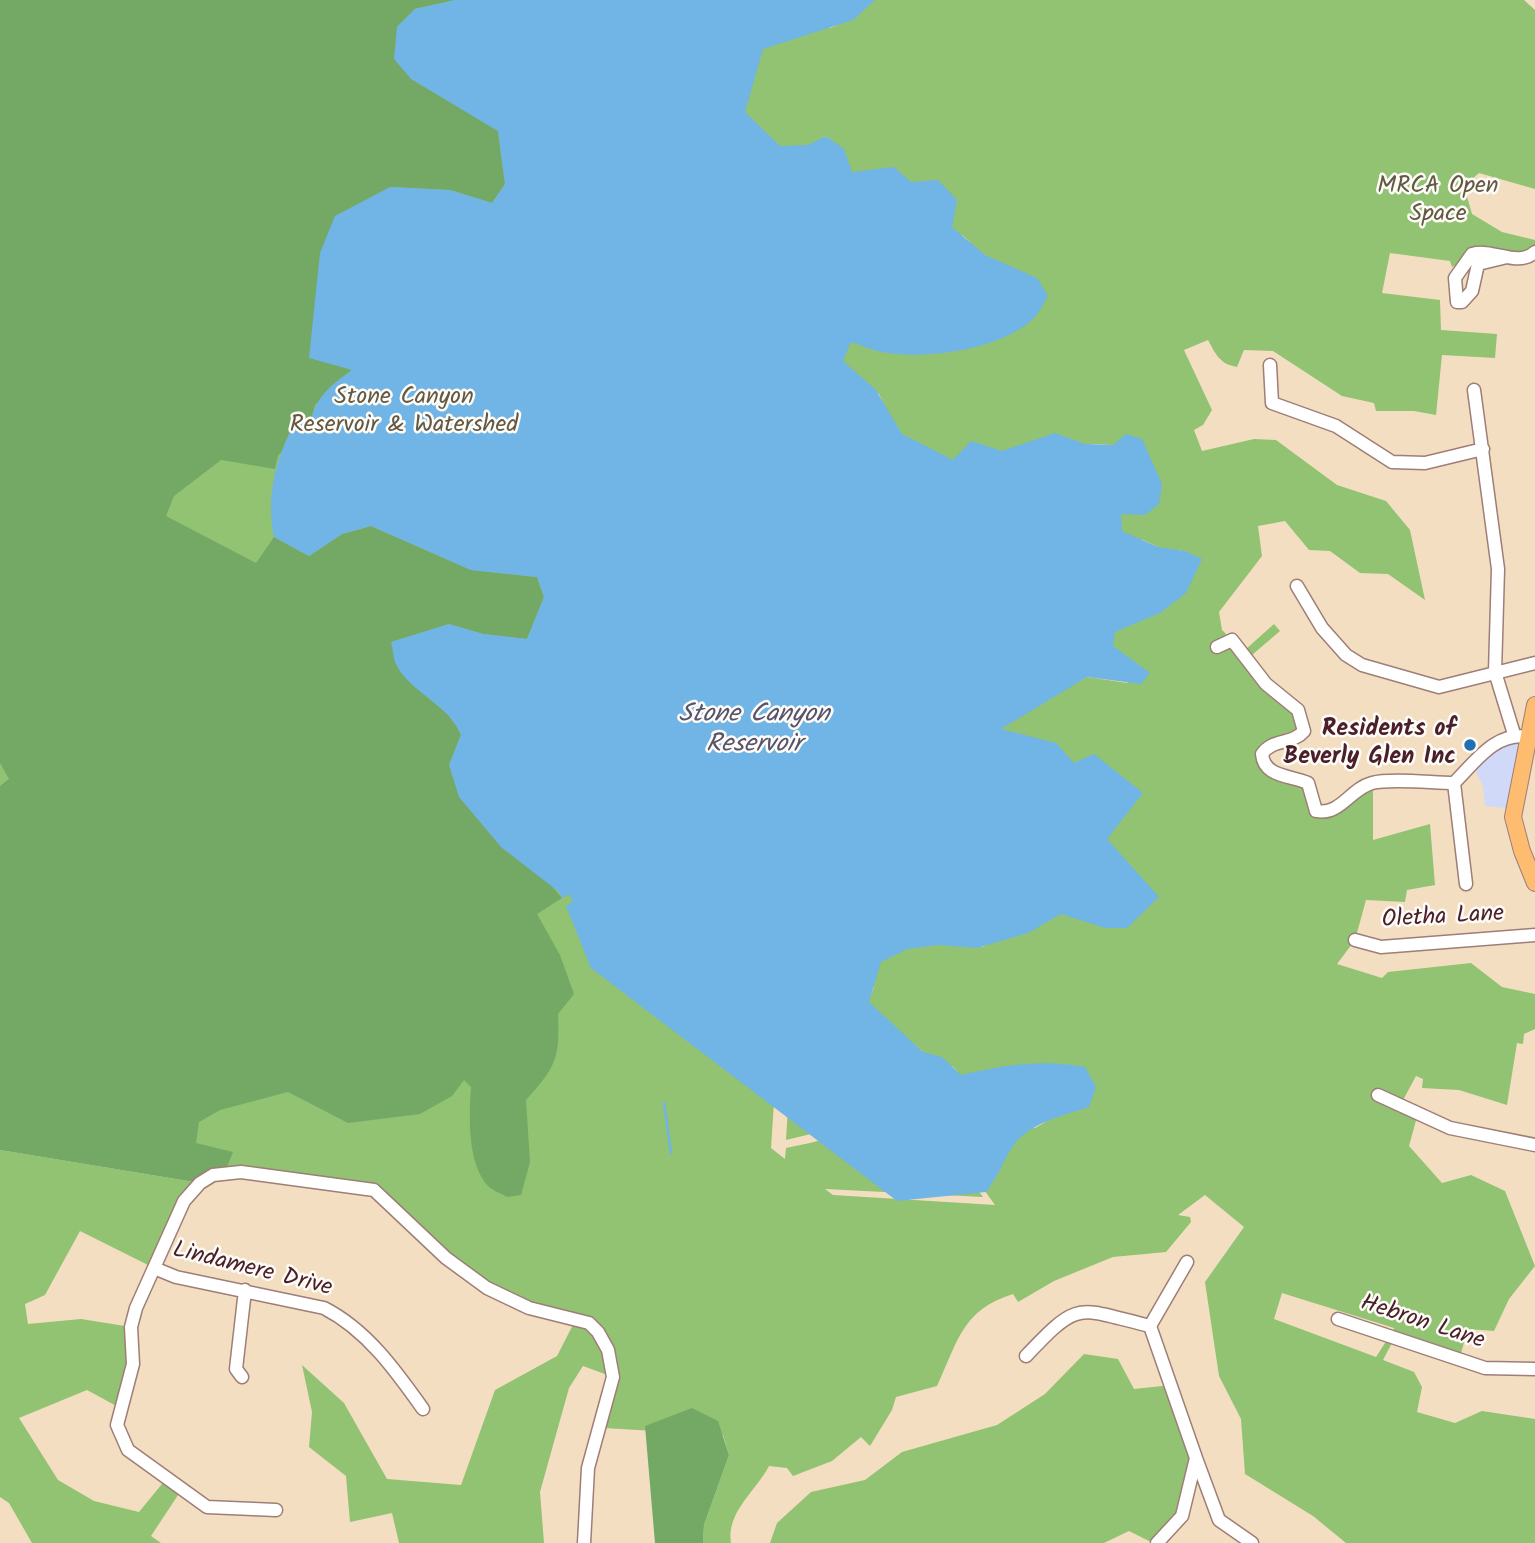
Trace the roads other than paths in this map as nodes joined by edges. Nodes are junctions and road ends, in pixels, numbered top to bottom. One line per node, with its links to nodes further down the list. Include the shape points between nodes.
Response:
1 (1535, 252): 2 (street, via 1525,258)
2 (1507, 257): 2 (street, via 1492,252 1472,254 1455,278 1457,302 1472,291 1478,264)
3 (1270, 365): 5 (street, via 1272,403 1336,426 1392,462 1425,463)
4 (1474, 390): 5 (street)
5 (1483, 449): 9 (street, via 1498,569)
6 (1297, 586): 9 (street, via 1322,628 1346,655 1362,665 1439,687)
7 (1217, 648): 12 (street, via 1233,640 1266,684 1298,710 1304,731 1266,747 1263,764 1271,772 1308,783 1316,811 1325,813 1373,783)
8 (1535, 663): 9 (street)
9 (1495, 672): 11 (street)
10 (1535, 705): 11 (main road)
11 (1522, 736): 12 (street, via 1493,746); 13 (main road, via 1513,817)
12 (1454, 783): 14 (street)
13 (1535, 883)
14 (1466, 884)
15 (1535, 935): 16 (street, Oletha Lane, via 1381,947)
16 (1355, 940)
17 (1378, 1095): 18 (street, via 1450,1128)
18 (1535, 1145)
19 (1187, 1262): 23 (street)
20 (154, 1268): 21 (street, Lindamere Drive); 29 (street, via 131,1326 133,1364 118,1414 119,1437 136,1458 206,1507); 30 (street, via 184,1201 213,1175 241,1172 355,1185 384,1197 446,1258 487,1288 529,1308 589,1324 608,1350 613,1377 589,1468)
21 (246, 1290): 26 (street, via 236,1368); 27 (street, Lindamere Drive, via 312,1304 335,1314 390,1361)
22 (1338, 1319): 25 (street, Hebron Lane, via 1485,1368)
23 (1150, 1326): 24 (street, via 1075,1312 1061,1319); 28 (street)
24 (1026, 1356)
25 (1535, 1369)
26 (242, 1377)
27 (423, 1409)
28 (1196, 1458): 31 (street, via 1182,1516); 32 (street, via 1219,1520)
29 (276, 1510)
30 (584, 1543)
31 (1157, 1543)
32 (1252, 1543)

